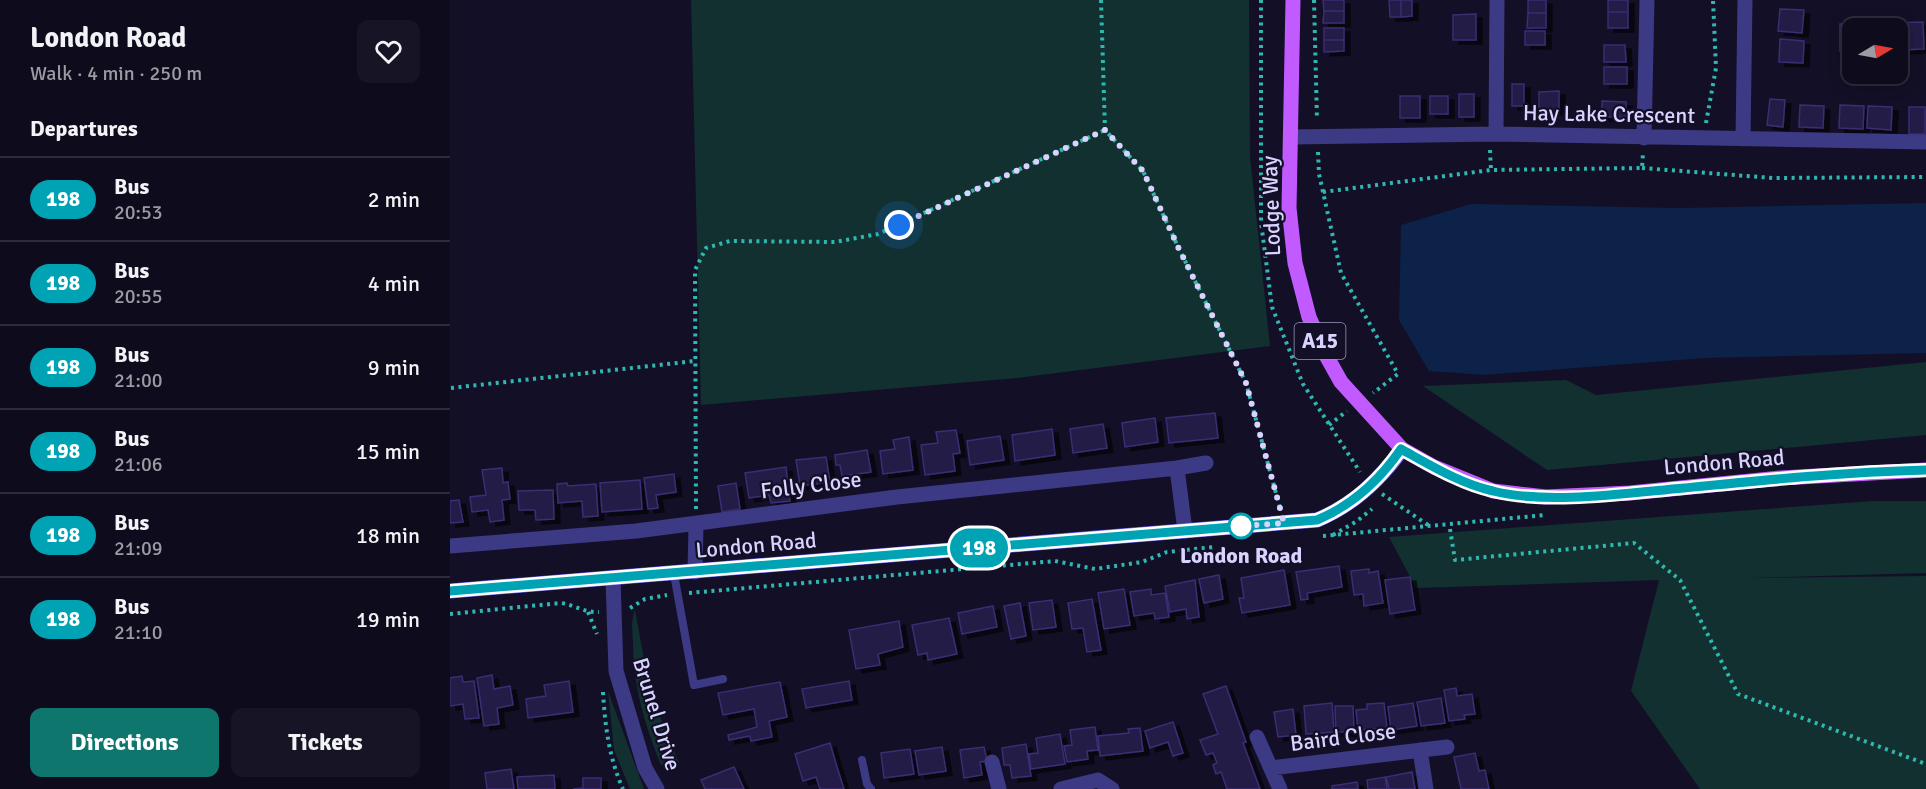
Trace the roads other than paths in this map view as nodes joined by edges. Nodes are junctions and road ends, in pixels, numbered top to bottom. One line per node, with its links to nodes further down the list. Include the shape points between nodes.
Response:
1 (1293, 0): 6 (main road, Lodge Way / A15)
2 (1497, 0): 5 (street)
3 (1647, 0): 7 (street)
4 (1745, 0): 8 (street)
5 (1496, 134): 6 (street, Hay Lake Crescent); 7 (street, Hay Lake Crescent)
6 (1292, 137): 10 (main road, Lodge Way / A15, via 1289,208 1295,263 1309,317 1341,382)
7 (1644, 138): 8 (street, Hay Lake Crescent)
8 (1743, 139): 9 (street, Hay Lake Crescent)
9 (1926, 142)
10 (1401, 449): 13 (main road, London Road / A15, via 1493,491 1546,496); 15 (main road, London Road, via 1386,471 1341,510 1317,520)
11 (1206, 464): 12 (street, Folly Close)
12 (1177, 468): 14 (street, Folly Close, via 897,497); 15 (street)
13 (1926, 470)
14 (696, 525): 16 (street, Folly Close); 17 (street)
15 (1185, 531): 17 (main road, London Road)
16 (450, 546)
17 (695, 572): 18 (main road, London Road)
18 (674, 574): 19 (main road, London Road); 21 (lane, via 694,685)
19 (613, 579): 20 (main road, London Road); 28 (street, Brunel Drive, via 616,671 645,768)
20 (450, 591)
21 (723, 679)
22 (1257, 737): 27 (street, Baird Close)
23 (1446, 747): 24 (street, Baird Close)
24 (1420, 750): 27 (street, Baird Close); 34 (street, Baird Close)
25 (862, 760): 29 (lane, via 867,784)
26 (992, 762): 30 (street)
27 (1271, 768): 33 (street, Baird Close)
28 (657, 789)
29 (872, 789)
30 (999, 789)
31 (1061, 789): 32 (street, via 1098,780)
32 (1112, 789)
33 (1280, 789)
34 (1426, 789)

